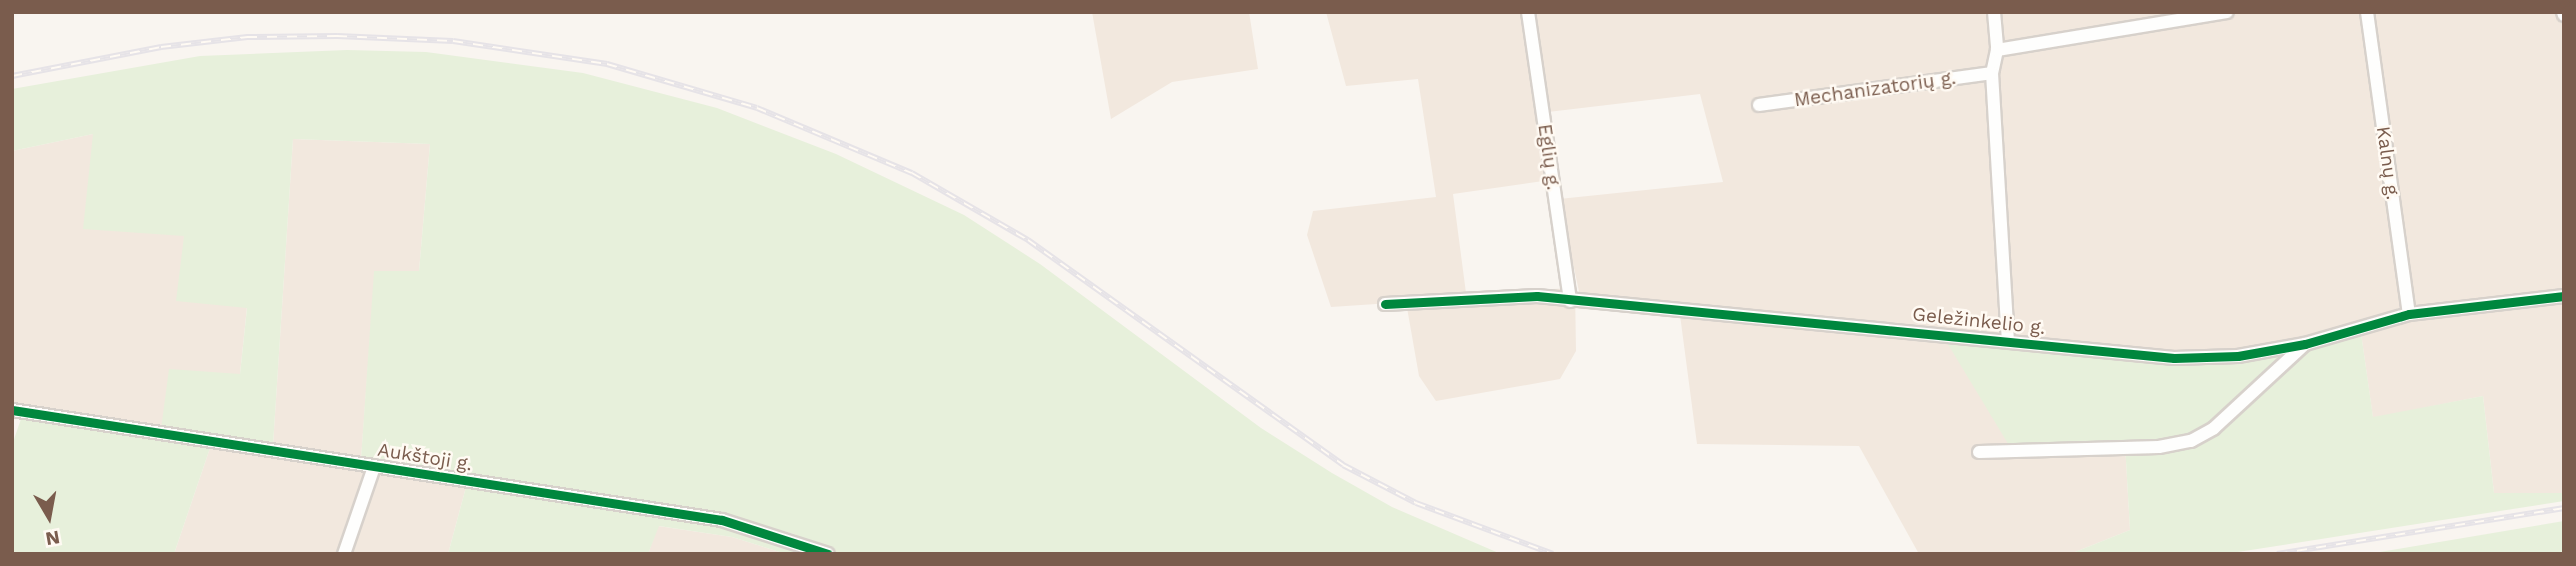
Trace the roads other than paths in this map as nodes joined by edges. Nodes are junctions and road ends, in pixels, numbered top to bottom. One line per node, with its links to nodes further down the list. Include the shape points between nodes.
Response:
1 (1528, 12): 9 (street, Eglių g.)
2 (1994, 12): 5 (street)
3 (2227, 12): 5 (street)
4 (2367, 12): 11 (street, Kalnų g.)
5 (1997, 50): 6 (street)
6 (1992, 73): 7 (street, Mechanizatorių g.); 12 (street)
7 (1759, 105)
8 (2564, 296): 11 (street, Geležinkelio g.)
9 (1570, 301): 10 (street, Geležinkelio g., via 1537,296); 12 (street, Geležinkelio g.)
10 (1385, 304)
11 (2409, 314): 13 (street, Geležinkelio g.)
12 (2008, 342): 13 (street, Geležinkelio g., via 2174,358 2238,356)
13 (2305, 344): 15 (street, via 2214,428 2191,441 2158,447)
14 (12, 410): 16 (street, Aukštoji g.)
15 (1979, 452)
16 (373, 467): 17 (street); 18 (street, Aukštoji g., via 722,520)
17 (344, 554)
18 (828, 554)

